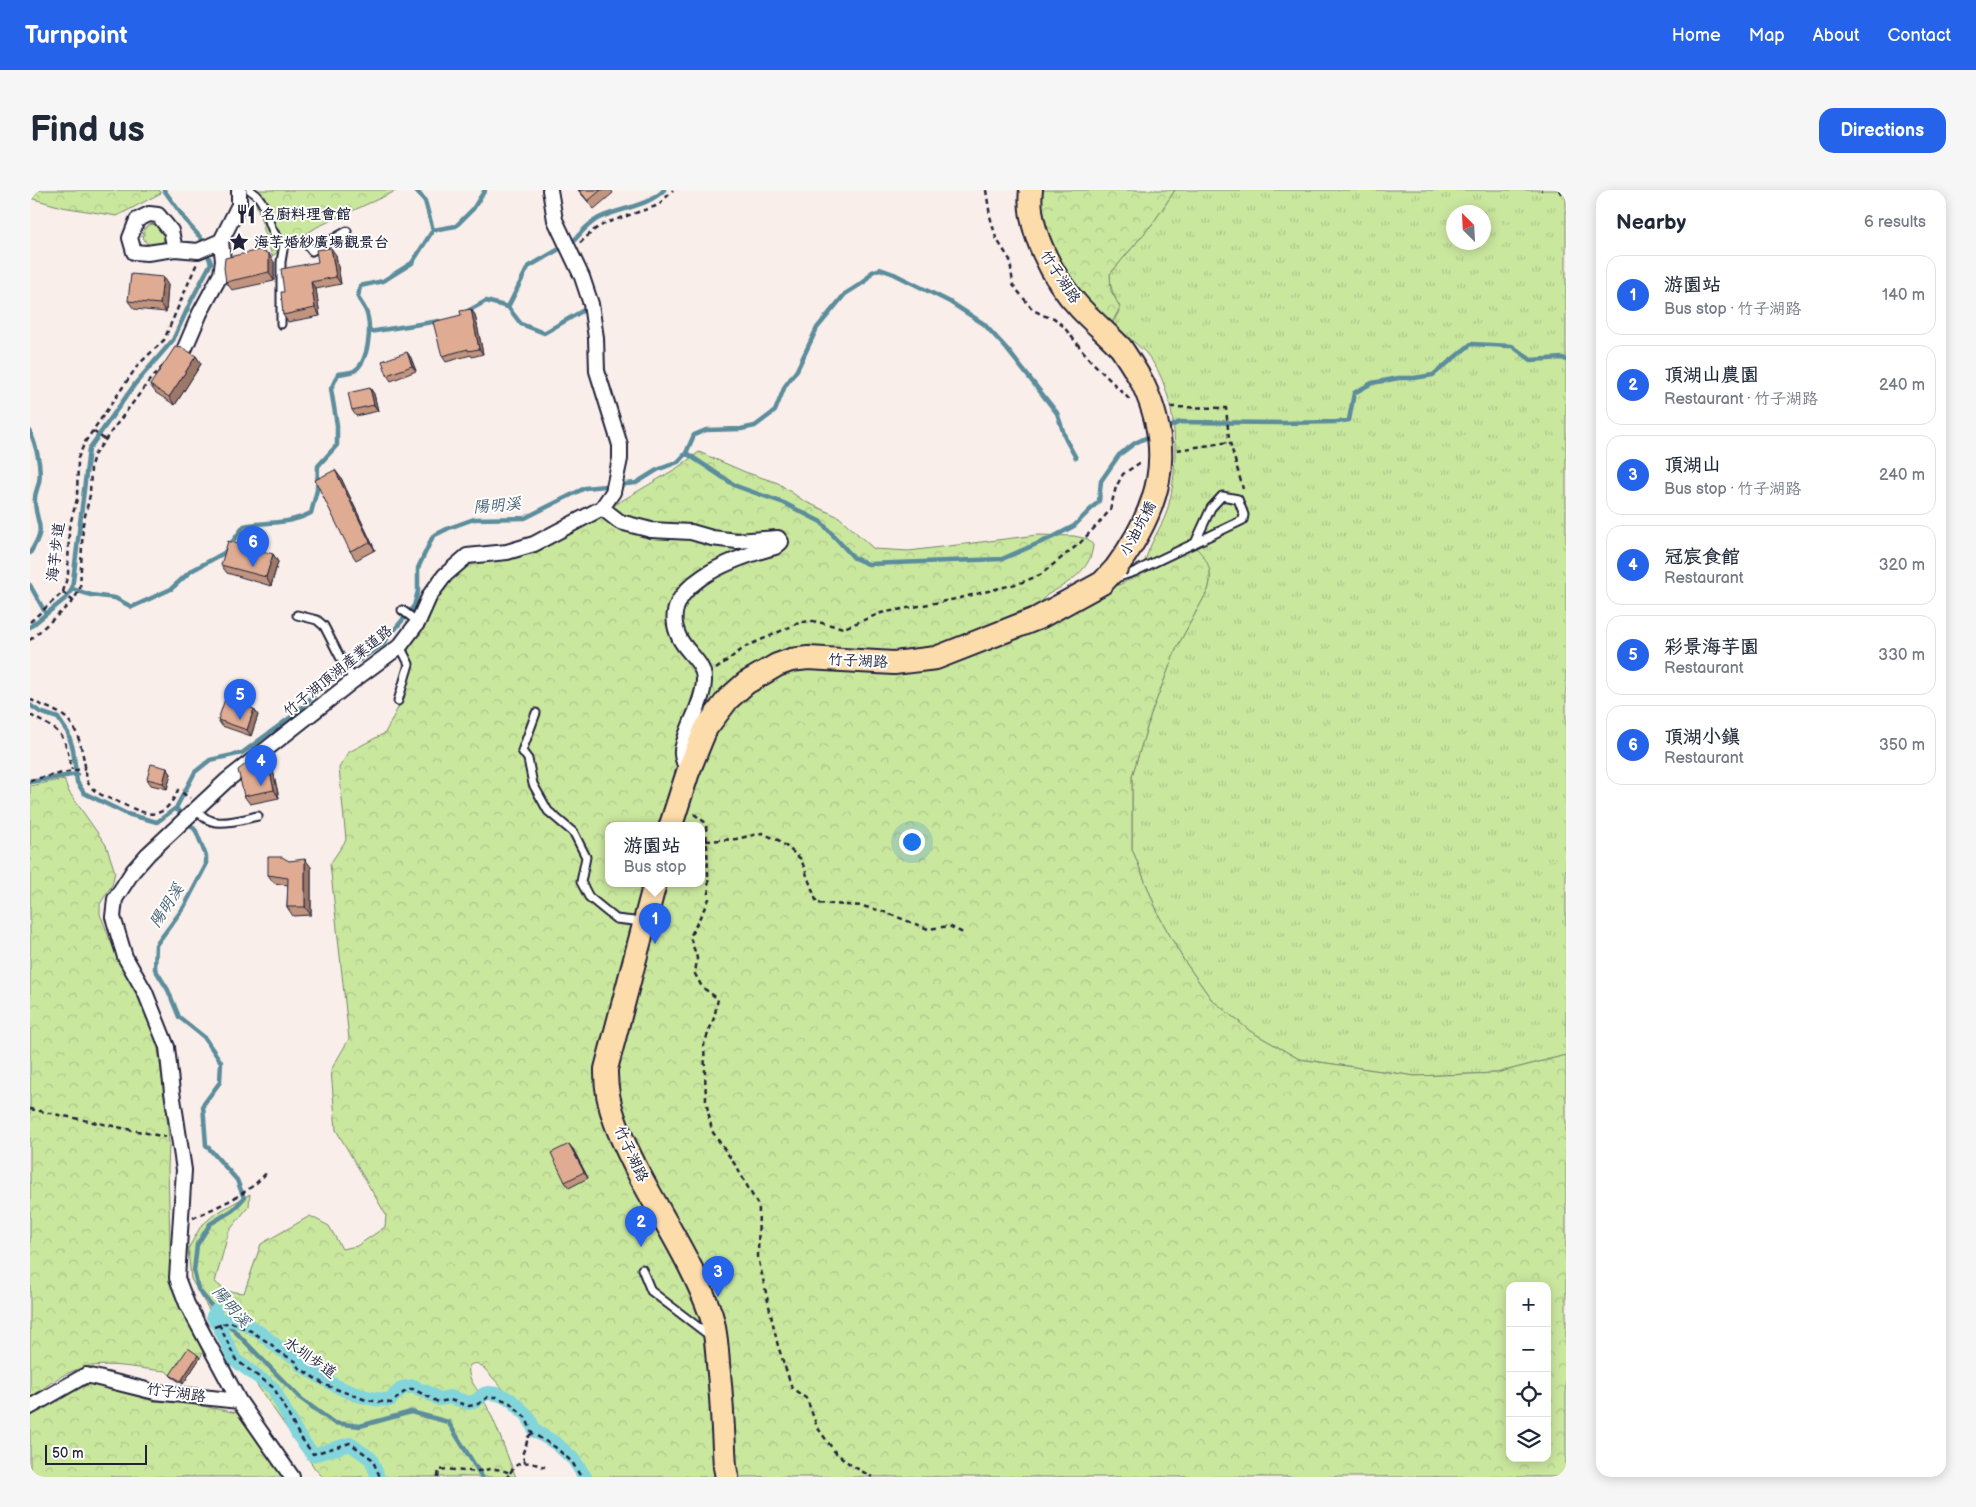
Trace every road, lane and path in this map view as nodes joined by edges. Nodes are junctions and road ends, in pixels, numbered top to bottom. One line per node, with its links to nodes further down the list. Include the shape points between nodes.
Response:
1 (239, 190): 9 (street, via 239,205)
2 (250, 190): 10 (lane, via 260,199 270,226)
3 (550, 190): 13 (street, 竹子湖頂湖產業道路, via 555,220)
4 (673, 190): 13 (path, via 659,205 594,230)
5 (1031, 190): 16 (main road, 竹子湖路, via 1034,224 1042,251 1080,308)
6 (1559, 190): 7 (path, via 1562,195)
7 (1566, 194)
8 (348, 231): 10 (lane, via 312,251 305,242)
9 (218, 243): 12 (street); 15 (street, via 223,261 221,274)
10 (284, 244): 14 (lane)
11 (175, 249): 12 (street)
12 (199, 251): 18 (path, 海芋步道, via 197,266 164,340 138,365)
13 (570, 253): 23 (street, 竹子湖頂湖產業道路, via 591,304 598,371 620,445 613,492)
14 (281, 324)
15 (185, 348)
16 (1121, 348): 25 (main road, 小油坑橋, bridge, via 1143,383 1153,408 1161,454 1156,493 1147,518 1132,546)
17 (1226, 412): 19 (path)
18 (93, 431): 26 (path, 海芋步道, via 78,458 77,499 69,528 68,574); 27 (path, via 104,439 91,466 90,495 83,524 80,589)
19 (1230, 442): 20 (path); 22 (path, via 1241,486 1246,493)
20 (1171, 451)
21 (1148, 459): 35 (path, via 1123,474 1116,486 1110,510 1080,542 1040,575 1020,584 881,613 844,628 813,621 801,622 745,647)
22 (1238, 500): 24 (lane, via 1222,496 1211,508); 24 (lane, via 1243,520)
23 (602, 508): 31 (street, 竹子湖頂湖產業道路, via 534,544 507,552 466,556 445,575 430,595); 35 (street, via 620,522 651,530 691,532 737,540 778,538 781,542 728,562 702,576 683,595 675,612 674,626 680,641 701,668)
24 (1195, 542): 25 (lane, via 1134,572)
25 (1109, 575): 42 (main road, 竹子湖路, via 1038,618 936,658 894,663 808,658 777,665 746,683 728,699 706,728)
26 (63, 592): 27 (path, 海芋步道); 30 (path)
27 (73, 601): 32 (path, 海芋步道)
28 (402, 610): 31 (lane)
29 (297, 615): 34 (lane, via 317,620 324,626)
30 (30, 622)
31 (418, 622): 33 (street, 竹子湖頂湖產業道路)
32 (30, 640)
33 (400, 646): 34 (street, 竹子湖頂湖產業道路); 37 (lane, via 409,664)
34 (352, 676): 46 (street, 竹子湖頂湖產業道路)
35 (704, 680): 42 (street, via 681,753)
36 (30, 699): 40 (path, via 67,720 76,732)
37 (398, 701)
38 (536, 713): 51 (lane, via 522,751 528,759 533,784 548,811 574,833 586,857 581,882 589,897 616,919)
39 (30, 714): 41 (path, via 60,732)
40 (86, 768): 41 (path); 44 (path, via 86,778 97,793 146,814 161,811 172,802 178,790)
41 (72, 770): 43 (path)
42 (688, 772): 45 (main road, 竹子湖路)
43 (30, 780)
44 (189, 796)
45 (678, 802): 48 (main road, 竹子湖路); 49 (path, via 706,822)
46 (189, 816): 47 (lane, via 200,814 220,824); 54 (street, 竹子湖頂湖產業道路, via 133,871 115,899 112,917 125,957 145,992 167,1048)
47 (258, 816)
48 (672, 822)
49 (706, 841): 52 (path, via 762,833 780,841 801,859 817,903 862,906 928,929 949,926); 73 (path, via 709,899 690,937 697,958 695,974 702,987 718,999 704,1044 706,1101 712,1130 759,1207 758,1257 778,1346 792,1388 807,1399 817,1426 835,1452)
50 (654, 887): 51 (main road, 竹子湖路)
51 (643, 922): 60 (main road, 竹子湖路, via 605,1084 624,1144 659,1214 688,1262 711,1318)
52 (963, 933)
53 (30, 1109): 54 (path)
54 (178, 1140): 56 (street, 竹子湖頂湖產業道路, via 184,1170)
55 (267, 1172): 56 (path, via 246,1192)
56 (180, 1223): 61 (street, 竹子湖頂湖產業道路, via 177,1278 187,1304)
57 (642, 1270): 60 (lane, via 651,1290)
58 (219, 1324): 59 (path); 63 (path, 水圳步道, via 230,1322 251,1331 325,1385 366,1400 391,1403 408,1389 438,1402 450,1400 469,1406 478,1404 485,1397 497,1397 510,1403 526,1418); 68 (path, via 236,1360 274,1388 290,1420 313,1454 350,1443 372,1459)
59 (214, 1327)
60 (716, 1341): 72 (main road, 竹子湖路)
61 (239, 1401): 62 (street, 竹子湖路, via 155,1392 86,1374); 67 (street)
62 (30, 1407)
63 (532, 1433): 64 (path, via 526,1439 522,1455); 71 (path, 水圳步道, via 572,1462)
64 (525, 1462): 65 (path); 66 (path, via 514,1466)
65 (545, 1467)
66 (510, 1473): 69 (path, via 496,1468 468,1472 448,1468 440,1470); 70 (path)
67 (292, 1477)
68 (380, 1477)
69 (438, 1477)
70 (508, 1477)
71 (581, 1477)
72 (727, 1477)
73 (872, 1477)

